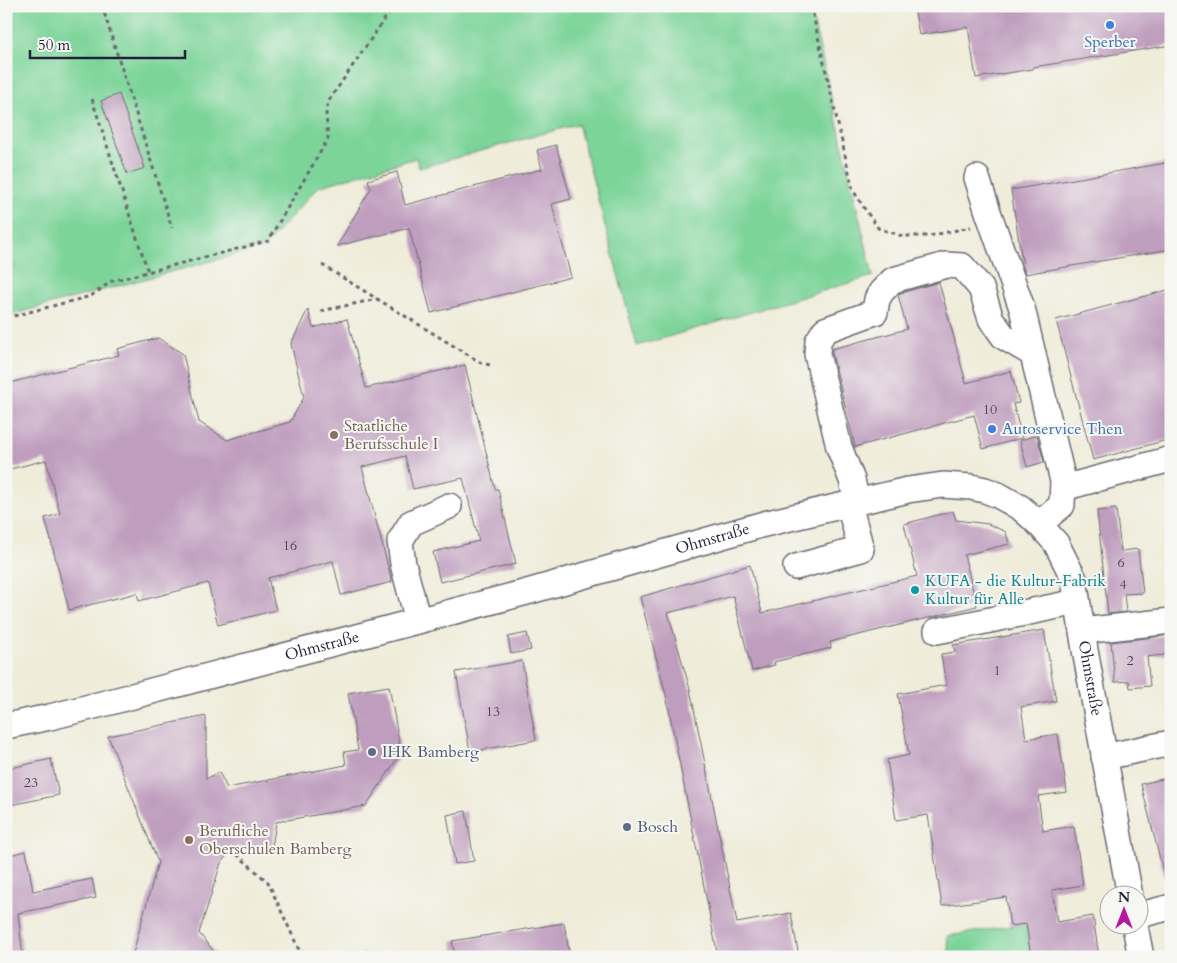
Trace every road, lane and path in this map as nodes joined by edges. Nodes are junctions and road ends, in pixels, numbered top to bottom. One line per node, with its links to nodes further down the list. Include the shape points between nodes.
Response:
1 (102, 6): 9 (path)
2 (390, 6): 5 (path)
3 (410, 6): 5 (path)
4 (811, 6): 8 (path, via 853,190 878,228 902,236 929,236)
5 (390, 11): 11 (path, via 328,102 328,139 268,241)
6 (92, 99): 11 (path)
7 (978, 178): 8 (street)
8 (992, 223): 15 (street, via 1022,308)
9 (172, 228)
10 (322, 265): 12 (path)
11 (148, 272): 14 (path, via 112,281 91,296)
12 (377, 299): 13 (path); 16 (path, via 483,364)
13 (320, 311)
14 (6, 318)
15 (1033, 354): 18 (street); 19 (street, via 1004,338 991,319 981,288 962,266 946,265 893,280 877,299 875,312 824,330 818,341 817,354 837,438 852,480)
16 (494, 365)
17 (1167, 463): 18 (street)
18 (1063, 488): 21 (street, via 1062,505)
19 (853, 503): 21 (street, Ohmstraße, via 930,486 971,487 998,495 1021,508); 22 (street, via 861,549); 24 (street, Ohmstraße, via 764,524)
20 (449, 506): 24 (street, via 411,523 400,541)
21 (1039, 524): 23 (street, Ohmstraße, via 1056,543 1074,579)
22 (796, 567)
23 (1077, 602): 26 (street, Ohmstraße); 27 (street)
24 (418, 621): 28 (street, Ohmstraße)
25 (1171, 621): 26 (street)
26 (1082, 630): 30 (street, Ohmstraße)
27 (937, 631)
28 (6, 726)
29 (1171, 743): 30 (street)
30 (1104, 757): 32 (street, Ohmstraße)
31 (231, 849): 36 (path, via 268,882 300,952 336,957)
32 (1128, 886)
33 (1171, 907): 34 (street)
34 (1150, 912)
35 (1137, 936): 37 (street)
36 (370, 951)
37 (1141, 957)

